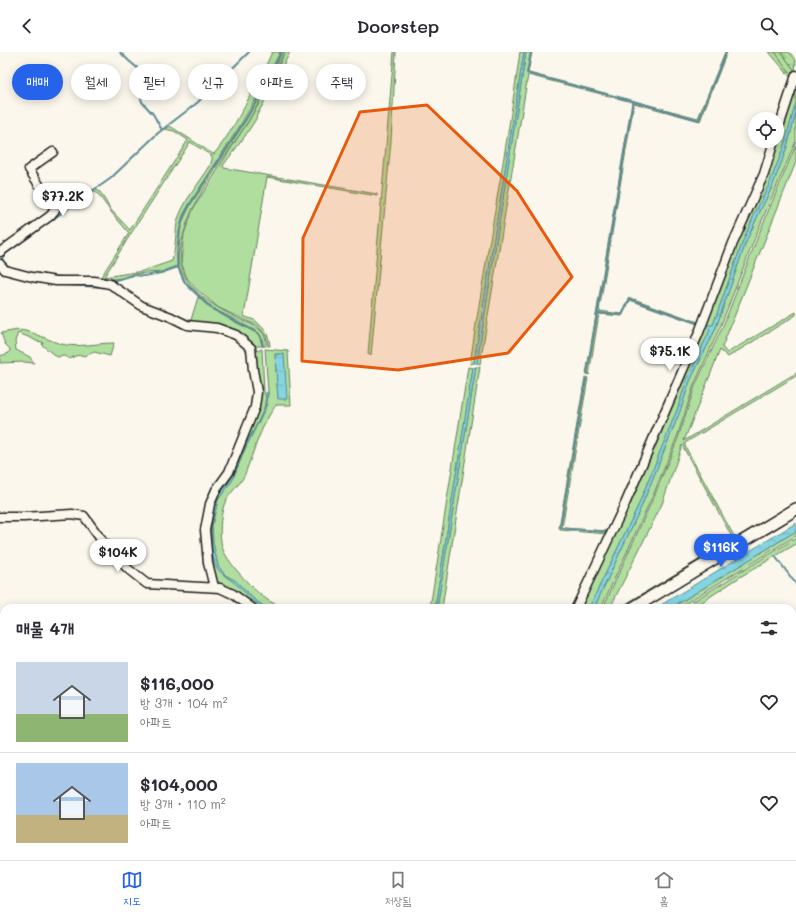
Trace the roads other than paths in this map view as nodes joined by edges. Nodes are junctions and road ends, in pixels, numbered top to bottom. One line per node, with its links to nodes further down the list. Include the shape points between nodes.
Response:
1 (796, 75): 2 (street)
2 (784, 112)
3 (772, 148): 11 (street, via 764,174 733,243 698,335 626,504)
4 (53, 152): 5 (street, via 29,169 55,210)
5 (0, 252)
6 (2, 267): 9 (street, via 32,277 56,281 94,281 110,284 142,306 187,325 217,328 236,336 251,348 257,392 255,407 229,472 210,504 205,530 208,564)
7 (796, 509): 12 (main road)
8 (0, 517): 9 (street, via 72,514 84,516 105,545 147,584)
9 (214, 587): 10 (street, via 233,594)
10 (247, 604)
11 (578, 604)
12 (640, 604)

